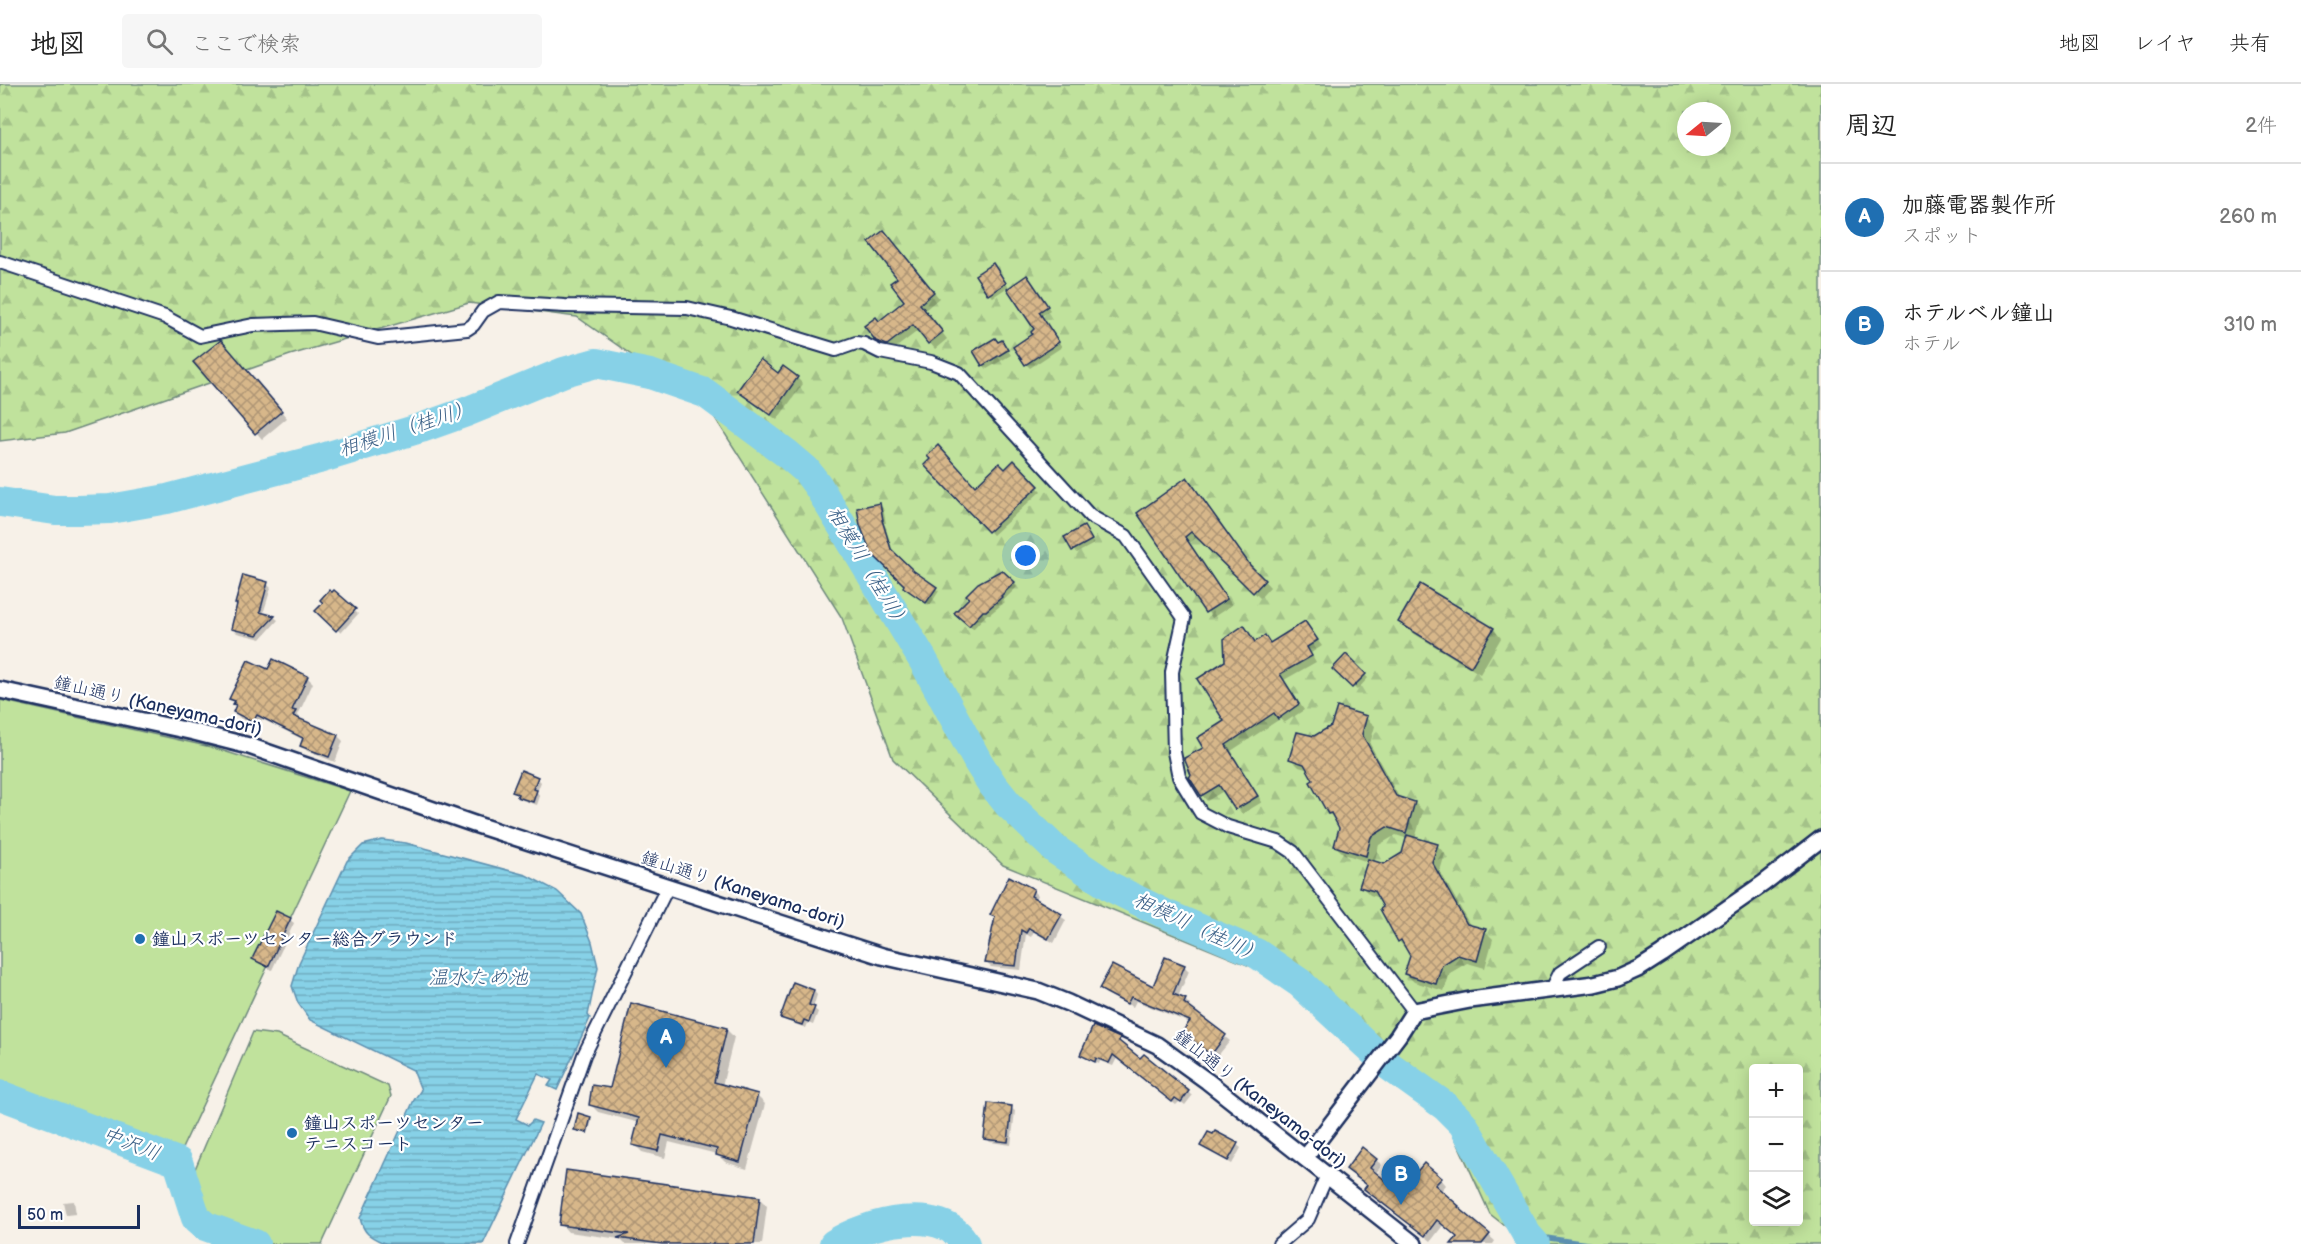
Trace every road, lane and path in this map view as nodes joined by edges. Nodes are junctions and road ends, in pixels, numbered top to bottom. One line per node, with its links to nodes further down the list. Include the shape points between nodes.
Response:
1 (0, 262): 7 (street, via 165,317 200,336 253,325 313,323 378,338 467,329 483,311 499,302 687,308 836,350 864,344 880,352 931,362 959,374 1090,516 1126,536 1184,618 1172,672 1174,752 1179,777 1201,813 1228,827 1278,842 1293,852)
2 (0, 690): 4 (street, 鐘山通り (Kaneyama-dori), via 249,746)
3 (1821, 839): 6 (street, via 1640,968 1610,980)
4 (668, 886): 8 (street, 鐘山通り (Kaneyama-dori), via 882,956 1038,991 1068,1003 1157,1044); 10 (street, via 584,1055)
5 (1599, 947): 6 (street, via 1560,973)
6 (1552, 989): 7 (street)
7 (1413, 1011): 8 (street)
8 (1305, 1158): 9 (street, 鐘山通り (Kaneyama-dori))
9 (1327, 1175): 11 (street, via 1308,1220); 12 (street, 鐘山通り (Kaneyama-dori))
10 (517, 1244)
11 (1279, 1244)
12 (1414, 1244)

